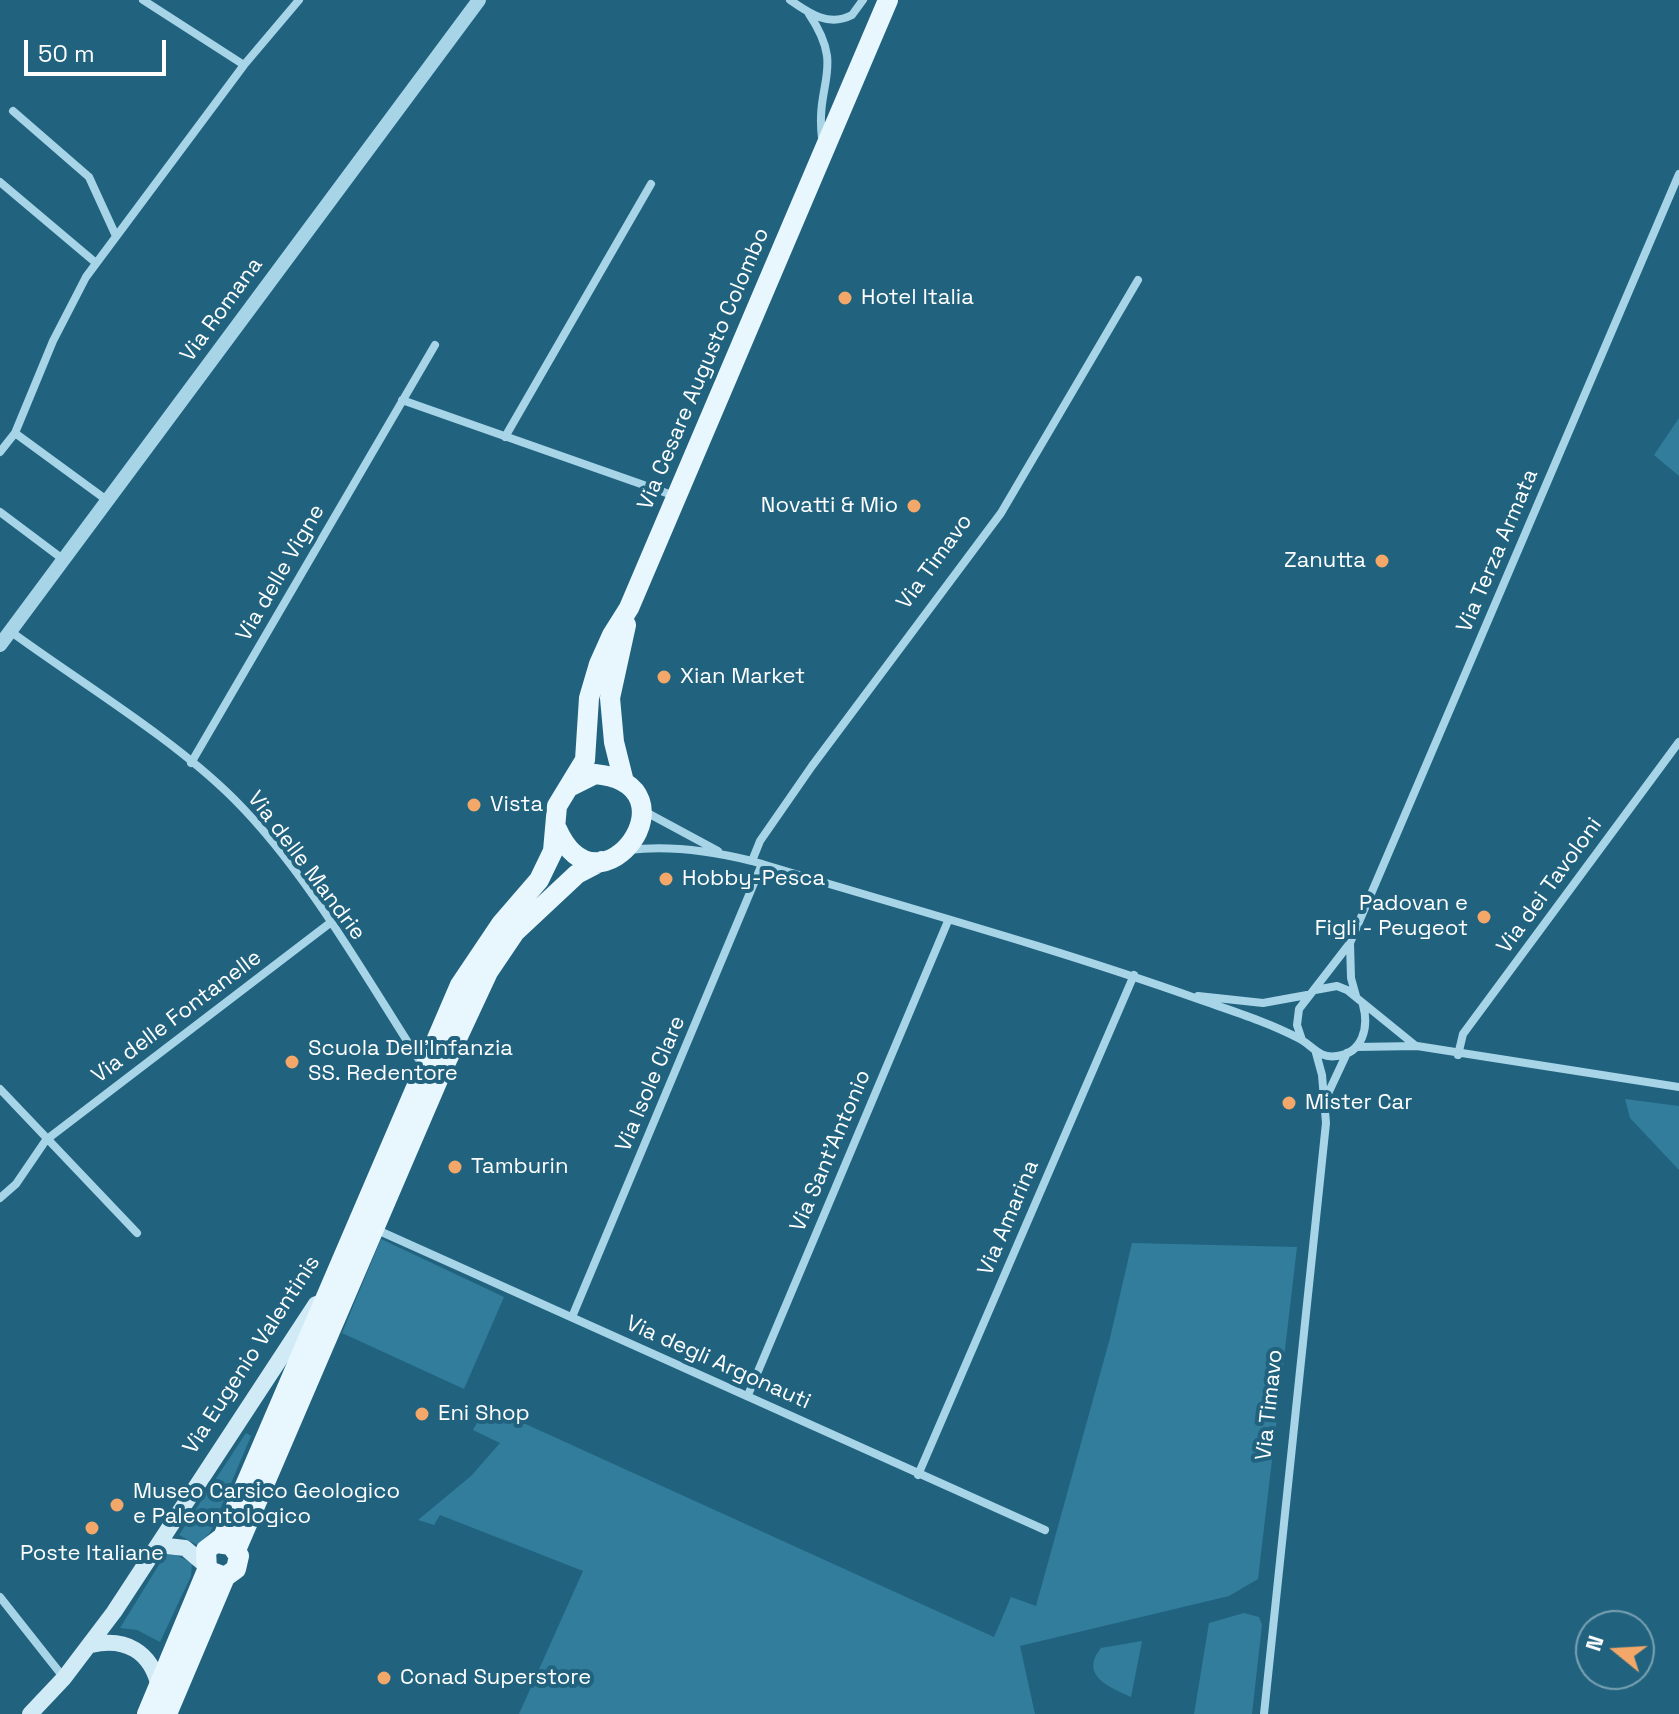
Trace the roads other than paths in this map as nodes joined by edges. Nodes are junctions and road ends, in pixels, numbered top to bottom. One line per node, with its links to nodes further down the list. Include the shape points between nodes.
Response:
1 (143, 0): 8 (street)
2 (299, 0): 8 (street)
3 (479, 0): 23 (street, Via Romana)
4 (790, 0): 7 (street, Via Cesare Augusto Colombo)
5 (863, 0): 7 (street, via 842,21)
6 (888, 0): 10 (main road, Via Cesare Augusto Colombo)
7 (809, 14): 10 (street, Via Cesare Augusto Colombo, via 829,52 819,112)
8 (244, 65): 14 (street)
9 (13, 111): 14 (street, via 89,177)
10 (823, 148): 22 (main road, Via Cesare Augusto Colombo)
11 (1679, 174): 42 (street, Via Terza Armata)
12 (0, 182): 15 (street)
13 (651, 184): 20 (street)
14 (116, 236): 15 (street)
15 (96, 263): 19 (street, via 53,341)
16 (1138, 280): 38 (street, Via Timavo, via 1001,513 812,766)
17 (435, 345): 18 (street, Via delle Vigne)
18 (402, 400): 20 (street); 30 (street, Via delle Vigne)
19 (15, 433): 21 (street); 23 (street)
20 (505, 437): 22 (street)
21 (0, 452)
22 (676, 496): 26 (main road, Via Cesare Augusto Colombo)
23 (109, 501): 25 (street, Via Romana)
24 (0, 512): 25 (street)
25 (64, 560): 27 (street, Via Romana)
26 (629, 608): 31 (main road, Via Cesare Augusto Colombo, via 610,698); 32 (main road, Via Cesare Augusto Colombo, via 599,664 589,698 585,760)
27 (10, 631): 28 (street, Via Romana); 30 (street, Via delle Mandrie)
28 (0, 645)
29 (1679, 742): 53 (street, Via dei Tavoloni, via 1463,1034)
30 (191, 763): 41 (street, Via delle Mandrie, via 258,825)
31 (624, 782): 32 (main road, via 595,774); 33 (main road)
32 (569, 787): 34 (main road, Via Cesare Augusto Colombo, via 557,806)
33 (641, 809): 35 (main road, via 637,839); 36 (street)
34 (557, 829): 37 (main road, via 569,849); 54 (main road, Via Eugenio Valentinis, via 539,880 460,985)
35 (627, 851): 36 (street, via 653,847); 37 (main road)
36 (722, 853): 38 (street)
37 (602, 861): 60 (main road, Via Eugenio Valentinis, via 577,874 523,924 488,972)
38 (752, 861): 39 (street)
39 (762, 864): 40 (street); 63 (street, Via Isole Clare)
40 (948, 921): 43 (street); 64 (street, Via Sant'Antonio)
41 (330, 923): 54 (street, Via delle Mandrie); 58 (street, Via delle Fontanelle)
42 (1350, 943): 44 (street, Via Terza Armata); 46 (street, Via Terza Armata)
43 (1134, 975): 45 (street); 65 (street, Via Amarina)
44 (1312, 993): 45 (street, via 1263,1003); 46 (street, via 1337,986); 48 (street, via 1299,1009)
45 (1186, 995): 48 (street)
46 (1357, 996): 47 (street)
47 (1363, 1005): 49 (street); 50 (street, via 1367,1020)
48 (1302, 1040): 51 (street)
49 (1417, 1046): 50 (street); 53 (street)
50 (1356, 1047): 52 (street)
51 (1316, 1053): 52 (street); 57 (street)
52 (1347, 1053): 57 (street)
53 (1458, 1055): 55 (street)
54 (424, 1067): 62 (main road, Via Eugenio Valentinis)
55 (1679, 1087)
56 (0, 1089): 58 (street)
57 (1325, 1101): 77 (street, Via Timavo)
58 (46, 1140): 59 (street, Via delle Fontanelle); 61 (street)
59 (0, 1198)
60 (375, 1229): 62 (main road, Via Eugenio Valentinis); 63 (street, Via degli Argonauti)
61 (137, 1233)
62 (345, 1276): 67 (main road, Via Eugenio Valentinis); 68 (main road)
63 (572, 1317): 64 (street, Via degli Argonauti)
64 (748, 1395): 65 (street, Via degli Argonauti)
65 (918, 1475): 66 (street, Via degli Argonauti)
66 (1045, 1530)
67 (158, 1545): 69 (main road, via 185,1548); 71 (main road, Via Eugenio Valentinis)
68 (227, 1546): 69 (main road, via 206,1550); 69 (main road, via 239,1563 232,1575)
69 (212, 1571): 73 (main road); 76 (main road)
70 (0, 1597): 72 (street)
71 (91, 1645): 72 (main road, Via Eugenio Valentinis); 73 (main road, via 117,1642 137,1650 153,1665)
72 (64, 1678): 74 (main road, Via Eugenio Valentinis)
73 (159, 1687): 75 (main road)
74 (30, 1714)
75 (147, 1714)
76 (167, 1714)
77 (1264, 1714)

